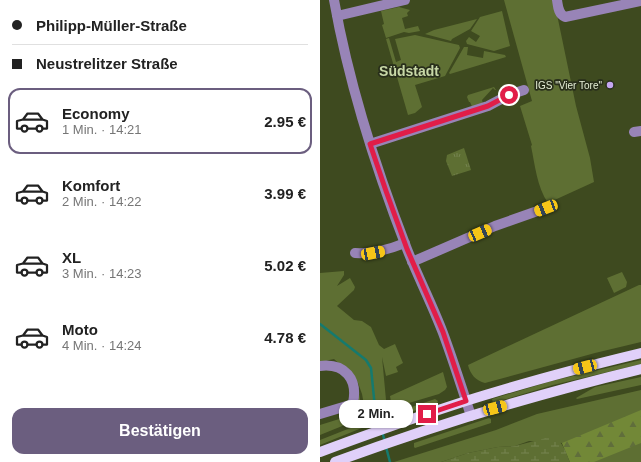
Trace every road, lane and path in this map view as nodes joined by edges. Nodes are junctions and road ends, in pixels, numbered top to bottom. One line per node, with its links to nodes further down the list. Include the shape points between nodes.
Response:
1 (334, 0): 5 (street)
2 (405, 0): 5 (street)
3 (557, 0): 4 (street, via 560,12 565,17)
4 (641, 1)
5 (337, 16): 7 (street, via 345,56)
6 (524, 90): 7 (street, via 488,106)
7 (370, 144): 9 (street)
8 (546, 208): 11 (street, via 495,226)
9 (405, 243): 10 (street, via 384,251); 11 (street)
10 (354, 253)
11 (412, 262): 15 (street, via 443,332)
12 (641, 353): 15 (main road)
13 (320, 366): 16 (street, via 334,365 347,372 352,382 354,398 350,405)
14 (641, 369): 17 (main road)
15 (466, 401): 17 (street); 18 (main road)
16 (320, 414)
17 (471, 416): 19 (main road)
18 (320, 452)
19 (335, 462)

